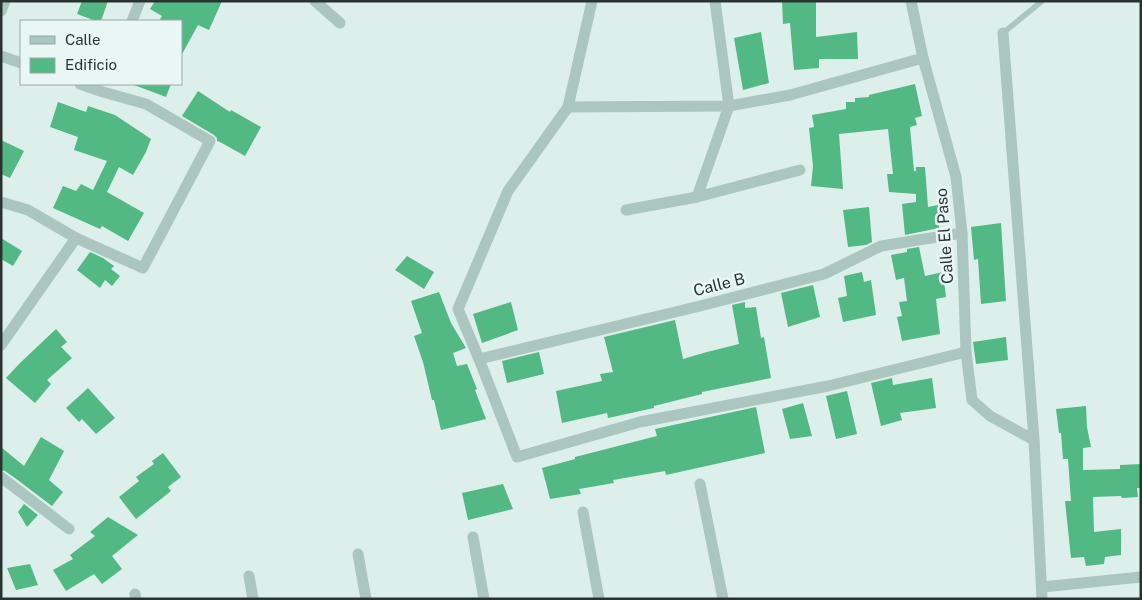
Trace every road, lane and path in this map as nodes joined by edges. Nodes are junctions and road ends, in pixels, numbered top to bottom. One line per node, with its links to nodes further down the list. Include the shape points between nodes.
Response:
1 (5, 1): 8 (street)
2 (140, 1): 9 (street)
3 (315, 1): 10 (street)
4 (592, 1): 18 (street)
5 (715, 1): 17 (street)
6 (912, 1): 13 (street, Calle El Paso)
7 (1042, 1): 11 (lane)
8 (1, 11)
9 (132, 20)
10 (340, 23)
11 (1003, 33): 28 (street)
12 (1, 56): 14 (street)
13 (923, 58): 17 (street, via 790,95); 23 (street, Calle El Paso, via 956,177)
14 (20, 63)
15 (86, 85): 16 (street)
16 (105, 88): 24 (street, via 146,104 210,142 143,268)
17 (729, 106): 18 (street); 20 (street)
18 (568, 107): 27 (street, via 508,191 458,309)
19 (800, 170): 20 (street)
20 (697, 197): 22 (street)
21 (1, 202): 24 (street, via 28,210)
22 (626, 210)
23 (962, 234): 26 (street, Calle El Paso); 27 (street, Calle B, via 881,246 824,274)
24 (76, 238): 25 (street)
25 (1, 345)
26 (966, 352): 27 (street, via 828,386 640,422 517,457); 28 (street, Calle El Paso, via 972,400 990,416)
27 (480, 359)
28 (1034, 440): 37 (street)
29 (1, 477): 32 (street)
30 (700, 484): 42 (street)
31 (583, 512): 41 (street)
32 (69, 529)
33 (473, 537): 40 (street)
34 (358, 554): 39 (street)
35 (249, 576): 38 (street)
36 (1141, 577): 37 (street)
37 (1042, 593)
38 (253, 599)
39 (366, 599)
40 (484, 599)
41 (599, 599)
42 (723, 599)

